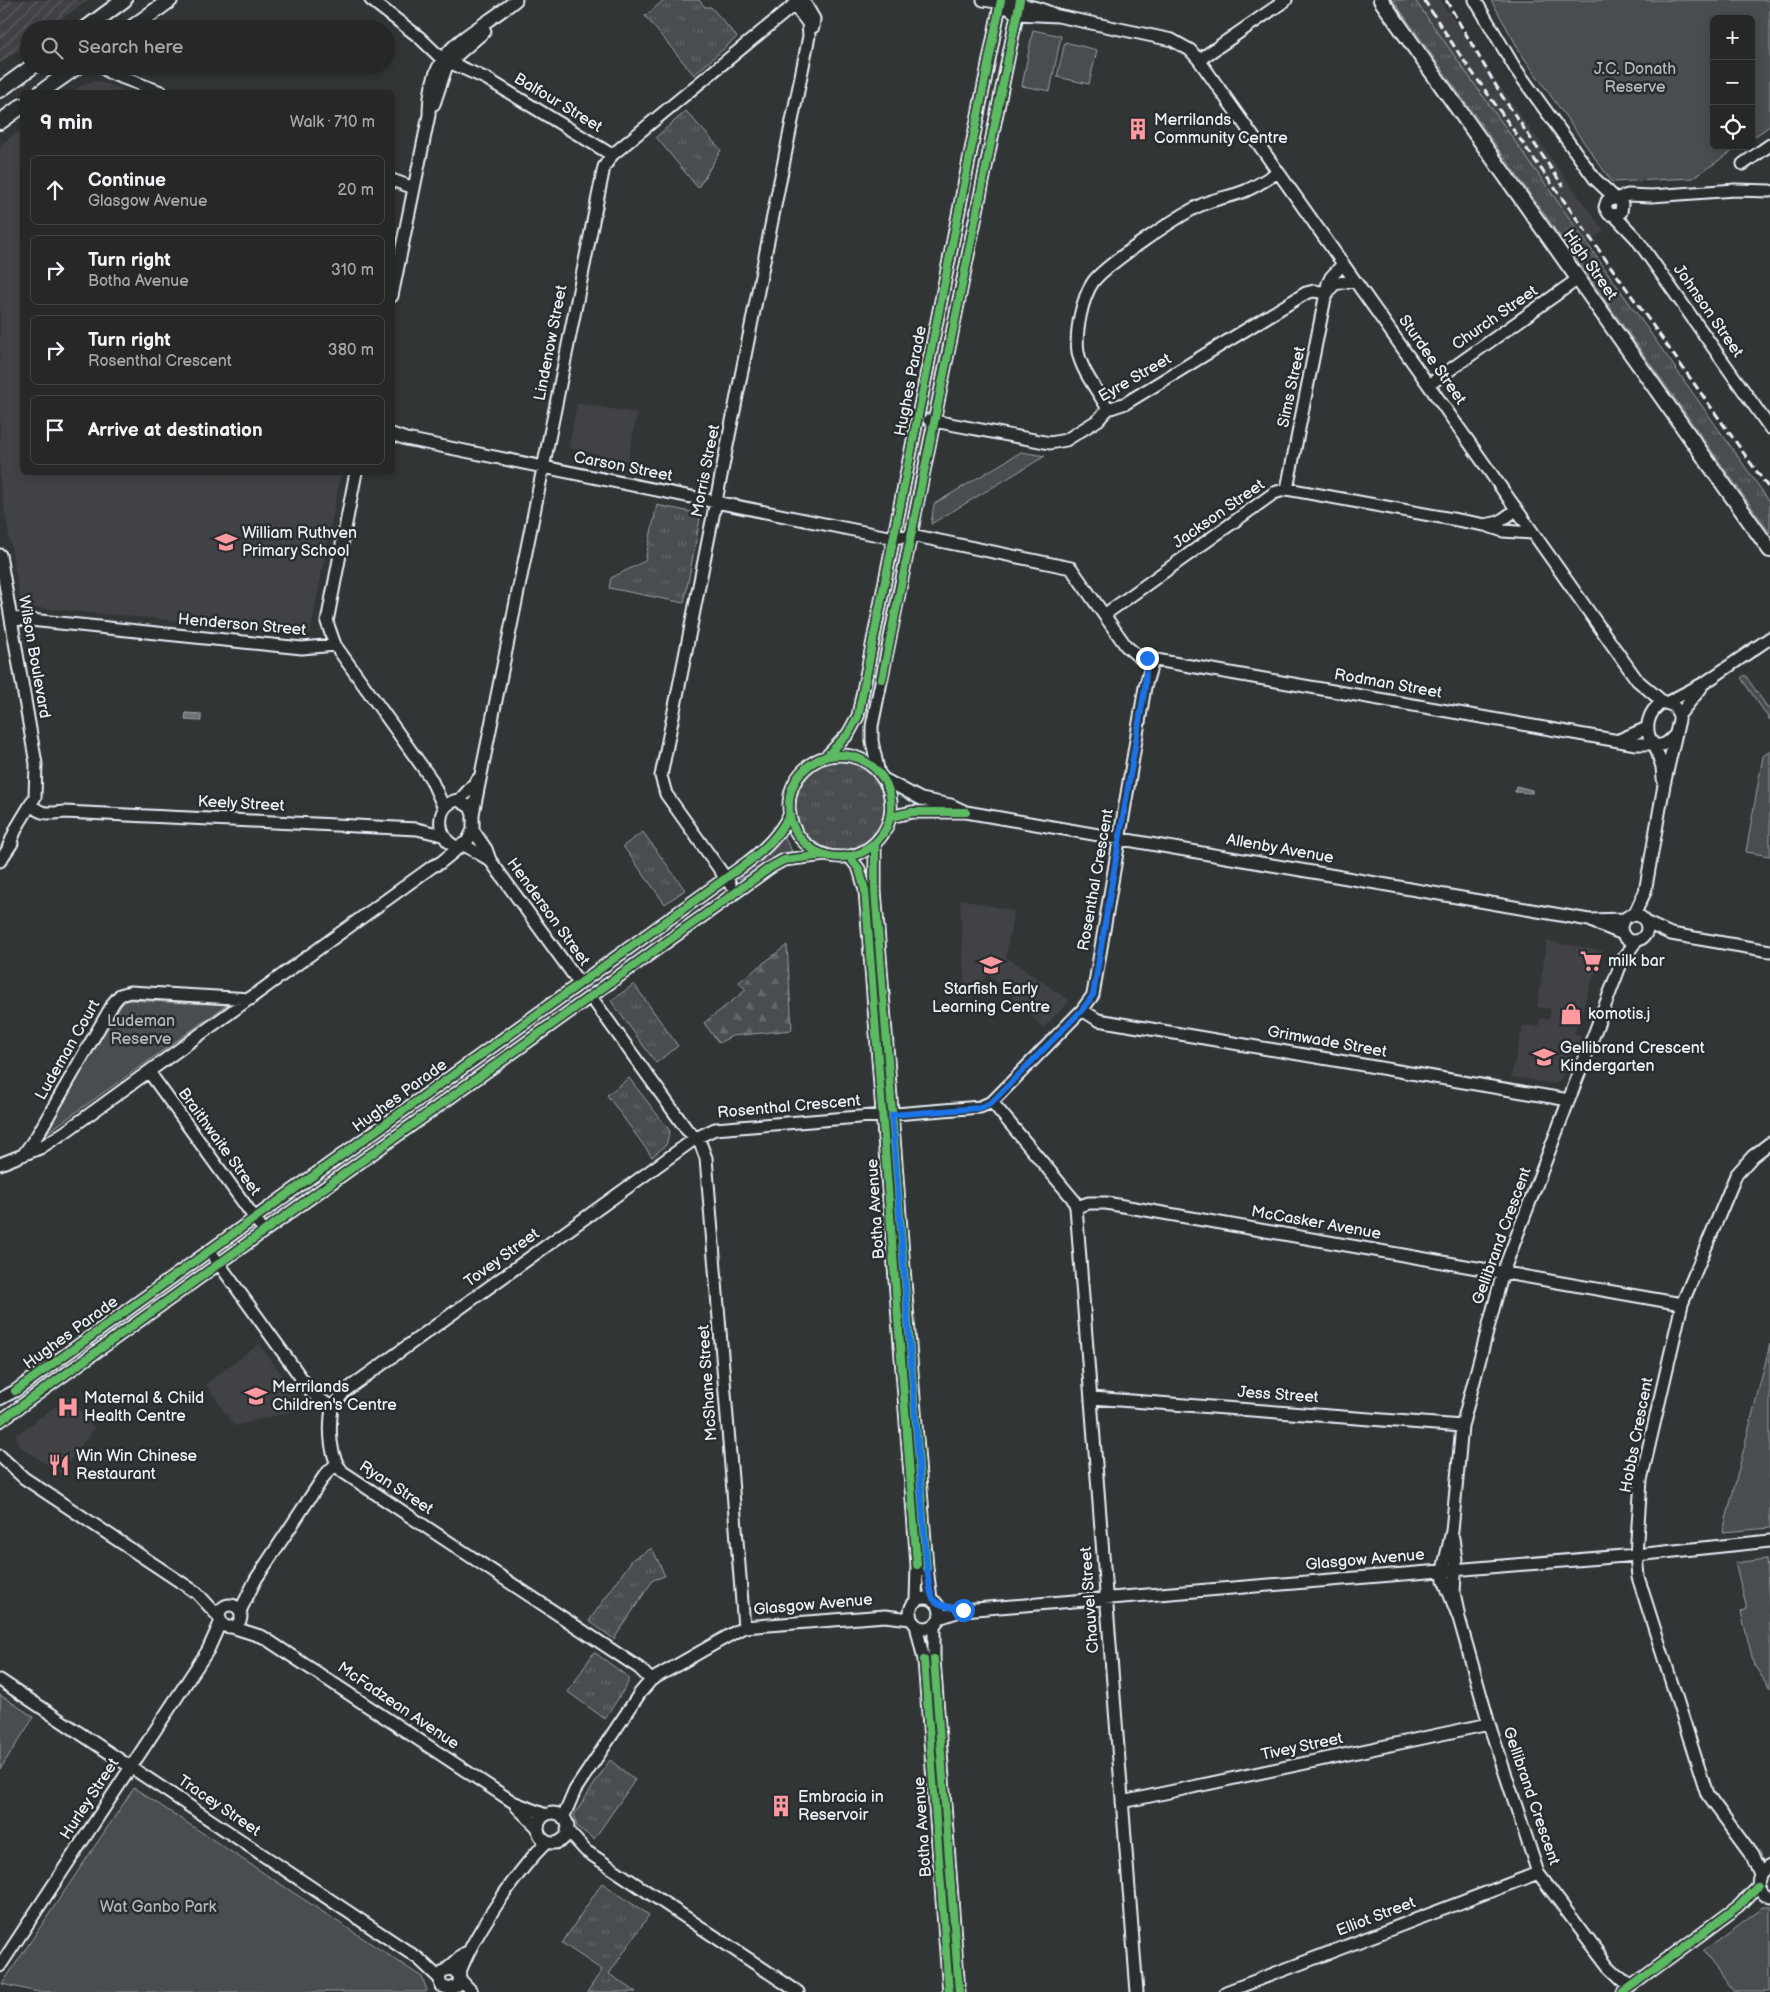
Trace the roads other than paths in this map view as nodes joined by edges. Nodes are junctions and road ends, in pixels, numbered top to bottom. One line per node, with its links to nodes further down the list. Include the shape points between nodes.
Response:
1 (124, 0): 12 (main road)
2 (170, 0): 13 (main road)
3 (371, 0): 14 (street, Balfour Street)
4 (516, 0): 14 (street, via 488,28)
5 (983, 0): 10 (street, Sturdee Street)
6 (1286, 0): 15 (street)
7 (1381, 0): 37 (main road, High Street)
8 (1475, 0): 35 (street, Johnson Street, via 1515,68)
9 (799, 2): 27 (street, Lindenow Street); 52 (street, Morris Street, via 808,23 809,36)
10 (1001, 2): 11 (street, Sturdee Street); 25 (street, Hughes Parade)
11 (1019, 6): 15 (street, Sturdee Street, via 1045,9 1058,16 1172,40 1190,50); 26 (street, Hughes Parade)
12 (97, 20)
13 (142, 20)
14 (449, 57): 27 (street, Balfour Street); 32 (street, via 431,85 429,114)
15 (1199, 60): 29 (street, Sturdee Street)
16 (21, 75): 19 (main road)
17 (65, 75): 20 (main road)
18 (115, 75): 21 (street)
19 (0, 90)
20 (44, 90)
21 (156, 90)
22 (20, 107): 23 (main road)
23 (0, 122)
24 (1770, 145): 28 (street)
25 (972, 146): 26 (street); 43 (street, Hughes Parade)
26 (990, 150): 44 (street, Hughes Parade)
27 (612, 155): 49 (street, Lindenow Street, via 601,174)
28 (1742, 164)
29 (1278, 172): 36 (street, Sturdee Street); 42 (street, via 1245,191 1210,201 1190,211 1093,282 1085,299 1078,352)
30 (395, 181): 32 (street)
31 (1770, 183): 33 (street)
32 (414, 188): 39 (street)
33 (1734, 190): 34 (street); 35 (street, via 1628,195)
34 (1770, 191)
35 (1616, 206): 45 (street, Johnson Street)
36 (1343, 264): 38 (street, Sturdee Street); 40 (street, Sims Street, via 1331,277)
37 (1578, 278): 41 (street, Church Street); 58 (main road, High Street)
38 (1354, 280): 40 (street, via 1335,284); 41 (street, Sturdee Street)
39 (395, 281)
40 (1328, 292): 42 (street, Eyre Street, via 1306,294 1126,403); 51 (street, Sims Street)
41 (1430, 384): 53 (street, Sturdee Street)
42 (1108, 409): 44 (street, Eyre Street, via 1098,420 1056,443)
43 (918, 417): 44 (street, Eyre Street); 57 (street, Hughes Parade)
44 (935, 421): 56 (street, Hughes Parade)
45 (1770, 428)
46 (395, 435): 48 (street, Carson Street)
47 (395, 439): 48 (street, Carson Street)
48 (406, 439): 49 (street, Carson Street)
49 (542, 467): 52 (street, Carson Street); 76 (street, Lindenow Street)
50 (355, 475): 63 (street, via 327,622)
51 (1287, 489): 54 (street, Jackson Street); 60 (street, Jackson Street, via 1274,493)
52 (716, 502): 57 (street, Carson Street); 99 (street, Morris Street, via 662,769 662,784)
53 (1516, 510): 54 (street, via 1499,522); 55 (street, Sturdee Street)
54 (1485, 526): 55 (street, Jackson Street, via 1503,532)
55 (1532, 533): 65 (street, Sturdee Street)
56 (911, 535): 57 (street); 60 (street, via 1071,568); 75 (street, Hughes Parade, via 872,726 872,741)
57 (893, 538): 74 (street, Hughes Parade, via 858,716 848,734)
58 (1770, 550)
59 (0, 555): 61 (street, Wilson Boulevard)
60 (1104, 615): 64 (street, via 1130,650 1139,657)
61 (11, 618): 63 (street, Henderson Street, via 302,648); 81 (street, Wilson Boulevard, via 36,764)
62 (1770, 638): 66 (street)
63 (335, 645): 77 (street)
64 (1150, 659): 72 (street, Rodman Street); 91 (street, Rosenthal Crescent)
65 (1637, 680): 67 (street, Sturdee Street); 68 (street, Sturdee Street)
66 (1706, 682): 67 (street); 69 (street)
67 (1666, 702): 68 (street); 69 (street, via 1674,706)
68 (1652, 713): 70 (street)
69 (1679, 715): 71 (street)
70 (1647, 728): 72 (street, Rodman Street); 73 (street)
71 (1676, 734): 73 (street, via 1662,746); 78 (street)
72 (1618, 740): 73 (street, Rodman Street)
73 (1654, 745): 78 (street)
74 (826, 757): 75 (street, via 856,758 869,764); 86 (street, via 805,769 798,779 789,802)
75 (881, 776): 79 (street, Allenby Avenue); 87 (street, via 891,803)
76 (479, 778): 80 (street, Lindenow Street); 85 (street, Lindenow Street)
77 (431, 779): 80 (street); 82 (street)
78 (1664, 785): 101 (street)
79 (921, 799): 83 (street); 84 (street, Allenby Avenue)
80 (459, 800): 82 (street, via 449,802); 85 (street, via 470,807)
81 (35, 807): 88 (street, Keely Street, via 45,814 64,812); 96 (street, Wilson Boulevard, via 17,827)
82 (443, 812): 88 (street, Keely Street, via 431,824); 90 (street)
83 (918, 812): 84 (street, Allenby Avenue); 87 (street, Allenby Avenue)
84 (966, 812): 91 (street, Allenby Avenue)
85 (473, 814): 89 (street)
86 (790, 814): 94 (street, via 801,839); 99 (street, Hughes Parade, via 770,844)
87 (890, 817): 92 (street)
88 (417, 829): 90 (street, Keely Street)
89 (473, 830): 93 (street); 97 (street, Henderson Street)
90 (444, 838): 93 (street, via 451,845); 98 (street, via 443,852)
91 (1119, 838): 103 (street, Allenby Avenue); 114 (street, Rosenthal Crescent, via 1093,995)
92 (875, 843): 95 (street, via 863,852); 110 (street, Botha Avenue)
93 (462, 845): 97 (street, Henderson Street); 98 (street)
94 (825, 855): 95 (street); 100 (street, Hughes Parade, via 784,860)
95 (849, 856): 110 (street, Botha Avenue, via 859,869 865,890)
96 (0, 860)
97 (490, 860): 111 (street, Henderson Street)
98 (433, 866): 113 (street)
99 (726, 878): 100 (street, Morris Street); 111 (street, Hughes Parade)
100 (736, 891): 112 (street, Hughes Parade)
101 (1645, 892): 102 (street); 104 (street)
102 (1630, 917): 103 (street, Allenby Avenue); 104 (street, via 1641,916); 106 (street, via 1621,927)
103 (1589, 920): 106 (street, Allenby Avenue)
104 (1646, 922): 105 (street); 107 (street)
105 (1671, 934): 107 (street); 108 (street)
106 (1623, 935): 107 (street); 109 (street, Gellibrand Crescent)
107 (1640, 939): 109 (street, Gellibrand Crescent)
108 (1770, 951)
109 (1622, 961): 118 (street, Gellibrand Crescent)
110 (877, 978): 120 (street, Botha Avenue)
111 (580, 984): 115 (street, Hughes Parade)
112 (591, 997): 116 (street, Hughes Parade); 121 (street)
113 (251, 999): 117 (street); 123 (street, Ludeman Court, via 130,992 120,995)
114 (1082, 1010): 118 (street, Grimwade Street, via 1098,1020); 119 (street, Rosenthal Crescent)
115 (505, 1037): 116 (street); 126 (street, Hughes Parade)
116 (515, 1050): 127 (street, Hughes Parade)
117 (149, 1072): 123 (street, via 53,1141); 126 (street, Braithwaite Street)
118 (1569, 1100): 130 (street, Gellibrand Crescent)
119 (992, 1102): 120 (street, Rosenthal Crescent, via 980,1108); 125 (street)
120 (887, 1115): 121 (street, Rosenthal Crescent, via 715,1129); 137 (street, Botha Avenue)
121 (696, 1138): 134 (street, Tovey Street, via 345,1390); 158 (street, McShane Street, via 706,1158)
122 (1770, 1143): 131 (street, Hobbs Crescent, via 1736,1175)
123 (23, 1155): 124 (street)
124 (0, 1164)
125 (1076, 1206): 130 (street, McCasker Avenue, via 1106,1203); 132 (street, Chauvel Street)
126 (254, 1218): 127 (street, Braithwaite Street); 128 (street, Hughes Parade)
127 (264, 1231): 129 (street, Hughes Parade)
128 (210, 1250): 129 (street); 133 (street, Hughes Parade)
129 (219, 1263): 134 (street, via 312,1393); 135 (street, Hughes Parade)
130 (1503, 1272): 131 (street, McCasker Avenue); 136 (street, Gellibrand Crescent)
131 (1682, 1304): 144 (street, Hobbs Crescent, via 1641,1480)
132 (1092, 1398): 136 (street, Jess Street); 148 (street, Chauvel Street)
133 (0, 1399)
134 (332, 1408): 139 (street, Ryan Street, via 330,1420)
135 (0, 1421)
136 (1462, 1426): 142 (street, Gellibrand Crescent)
137 (912, 1434): 149 (street, Botha Avenue, via 927,1568); 150 (street, Botha Avenue, via 917,1565)
138 (0, 1456): 141 (street, McFadzean Avenue)
139 (336, 1464): 151 (street, via 325,1475); 161 (street, Ryan Street, via 343,1472 639,1668)
140 (0, 1467): 141 (street, McFadzean Avenue)
141 (24, 1478): 147 (street, McFadzean Avenue)
142 (1452, 1531): 145 (street, Gellibrand Crescent); 146 (street, Gellibrand Crescent)
143 (1770, 1541): 144 (street, Glasgow Avenue)
144 (1636, 1555): 145 (street, Glasgow Avenue); 170 (street, Hobbs Crescent, via 1638,1577 1707,1794)
145 (1456, 1569): 146 (street, Glasgow Avenue); 154 (street, Gellibrand Crescent, via 1454,1592)
146 (1443, 1570): 148 (street, Glasgow Avenue); 154 (street, Gellibrand Crescent)
147 (197, 1593): 151 (street, McFadzean Avenue); 157 (street, McFadzean Avenue)
148 (1106, 1598): 152 (street, Glasgow Avenue); 166 (street, Chauvel Street)
149 (935, 1602): 150 (street, via 923,1598); 152 (street, Glasgow Avenue); 155 (street)
150 (914, 1604): 153 (street, Glasgow Avenue); 156 (street)
151 (236, 1608): 157 (street, via 221,1611); 157 (street, via 240,1622); 159 (street, McFadzean Avenue)
152 (963, 1610): 155 (street, Glasgow Avenue)
153 (885, 1616): 156 (street, Glasgow Avenue); 158 (street, Glasgow Avenue)
154 (1459, 1618): 162 (street, Gellibrand Crescent)
155 (936, 1621): 156 (street, via 925,1628); 163 (street, Botha Avenue)
156 (913, 1622): 163 (street, Botha Avenue, via 924,1660)
157 (226, 1623): 159 (street, McFadzean Avenue); 164 (street, Hurley Street)
158 (744, 1627): 161 (street, Glasgow Avenue)
159 (264, 1637): 165 (street, McFadzean Avenue)
160 (0, 1680): 164 (street, Tracey Street)
161 (651, 1680): 167 (street, Glasgow Avenue)
162 (1489, 1724): 166 (street, Tivey Street); 172 (street, Gellibrand Crescent)
163 (935, 1745): 177 (street, Botha Avenue)
164 (131, 1767): 178 (street, Hurley Street); 180 (street, Tracey Street, via 419,1959)
165 (513, 1802): 167 (street, McFadzean Avenue); 168 (street, McFadzean Avenue)
166 (1122, 1802): 188 (street, Chauvel Street)
167 (558, 1819): 168 (street); 168 (street, via 564,1838); 169 (street, McFadzean Avenue)
168 (545, 1837): 169 (street, McFadzean Avenue); 176 (street)
169 (586, 1851): 185 (street, McFadzean Avenue)
170 (1752, 1855): 171 (street, Hobbs Crescent); 173 (street, Hobbs Crescent)
171 (1770, 1866): 173 (street)
172 (1538, 1873): 182 (street, Gellibrand Crescent); 189 (street, Elliot Street)
173 (1759, 1880): 174 (street, Hobbs Crescent); 175 (street)
174 (1768, 1896): 175 (street)
175 (1738, 1906): 182 (street)
176 (471, 1946): 179 (street); 180 (street)
177 (952, 1959): 186 (street, Botha Avenue); 187 (street, Botha Avenue)
178 (0, 1966)
179 (459, 1977): 180 (street, via 454,1970); 181 (street, via 458,1985); 184 (street)
180 (441, 1978): 181 (street, via 444,1988)
181 (450, 1990): 183 (street)
182 (1624, 1990)
183 (465, 1992)
184 (472, 1992)
185 (798, 1992)
186 (949, 1992)
187 (959, 1992)
188 (1136, 1992)
189 (1226, 1992)

